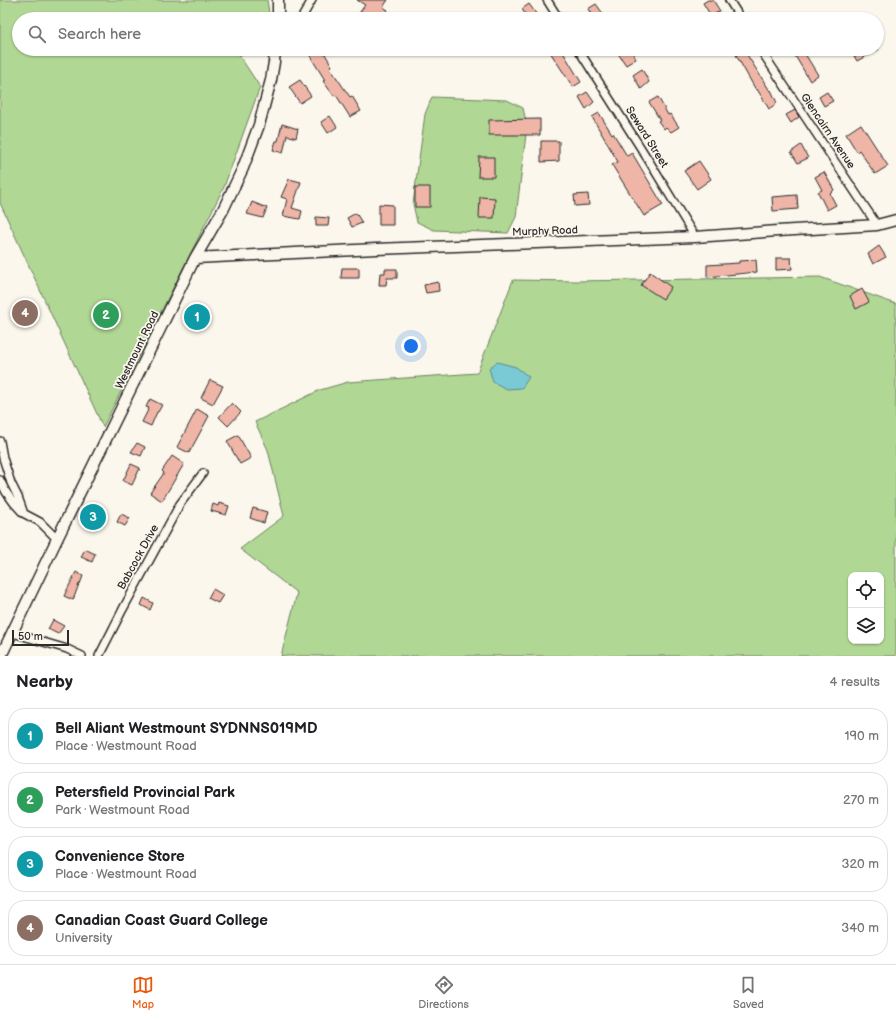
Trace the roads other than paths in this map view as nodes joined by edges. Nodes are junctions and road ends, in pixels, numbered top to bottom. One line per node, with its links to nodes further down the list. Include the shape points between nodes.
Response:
1 (278, 0): 5 (street)
2 (312, 0): 6 (street)
3 (547, 0): 7 (street)
4 (729, 0): 8 (street)
5 (278, 12)
6 (305, 12)
7 (555, 12)
8 (737, 12)
9 (275, 56): 15 (street, Westmount Road, via 259,125 243,168 223,210)
10 (582, 56): 14 (street, Seward Street)
11 (765, 56): 13 (street, Glencairn Avenue)
12 (896, 220): 13 (street, Murphy Road)
13 (877, 225): 14 (street, Murphy Road)
14 (695, 237): 15 (street, Murphy Road)
15 (195, 258): 20 (street, Westmount Road)
16 (0, 441): 19 (street, via 3,458)
17 (203, 474): 24 (street, Babcock Drive, via 180,504)
18 (0, 480): 19 (street)
19 (23, 513): 20 (street, via 40,522)
20 (57, 539): 21 (street, Westmount Road)
21 (13, 633): 22 (street, Westmount Road); 23 (street)
22 (1, 656)
23 (82, 656)
24 (99, 656)

